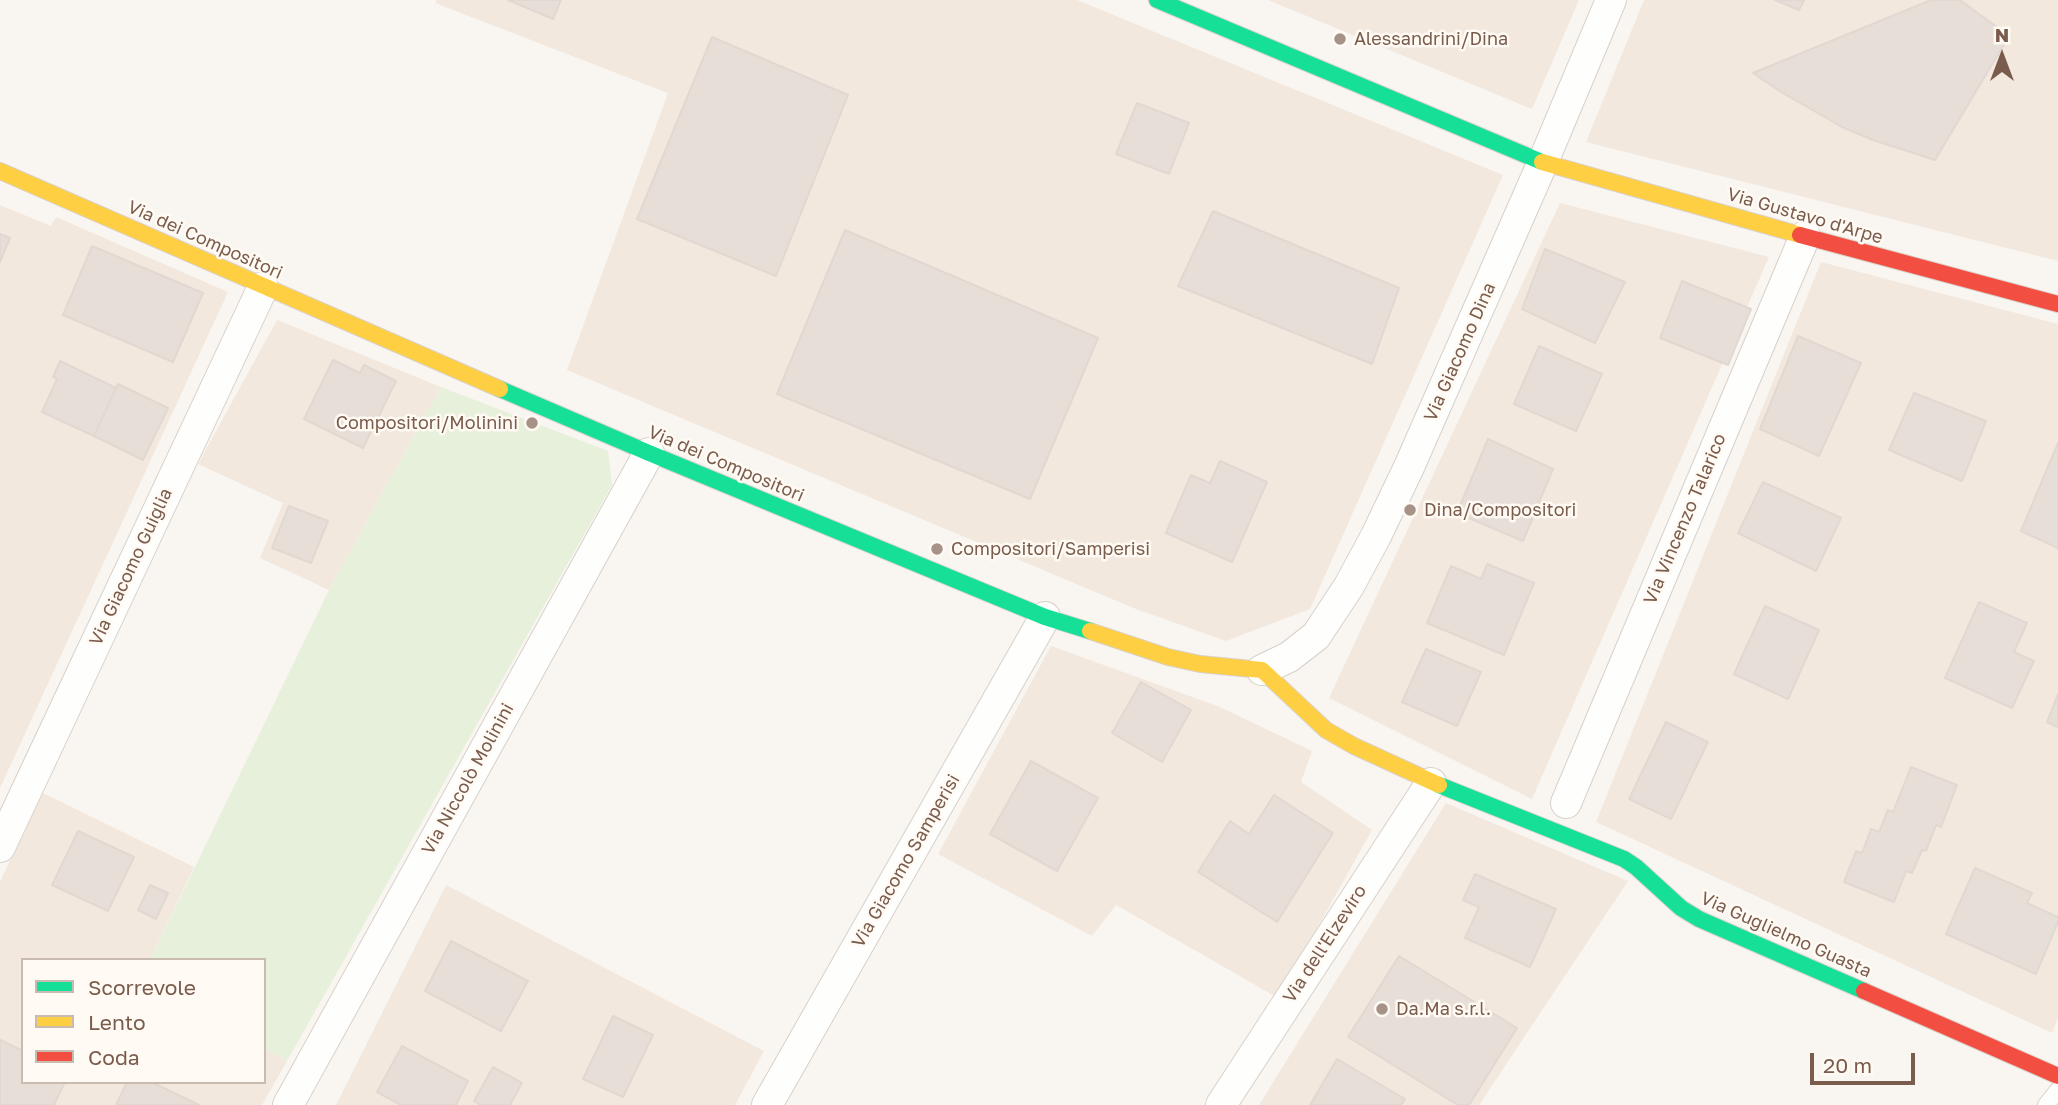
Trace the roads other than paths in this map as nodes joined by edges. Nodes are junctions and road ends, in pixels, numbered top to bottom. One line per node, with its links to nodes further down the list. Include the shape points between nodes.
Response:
1 (1157, 0): 3 (street, Via Gustavo d'Arpe)
2 (1611, 0): 3 (street, Via Giacomo Dina)
3 (1543, 162): 5 (street, Via Gustavo d'Arpe); 10 (street, Via Giacomo Dina, via 1409,467 1362,562 1316,636)
4 (0, 171): 6 (street, Via dei Compositori)
5 (1805, 236): 7 (street, Via Gustavo d'Arpe); 12 (street, Via Vincenzo Talarico)
6 (263, 287): 8 (street, Via dei Compositori); 13 (street, Via Giacomo Guiglia)
7 (2058, 304)
8 (649, 453): 9 (street, Via dei Compositori); 16 (street, Via Niccolò Molinini)
9 (1045, 617): 10 (street, Via dei Compositori, via 1168,657); 17 (street, Via Giacomo Samperisi)
10 (1262, 670): 11 (street, via 1326,730)
11 (1431, 783): 14 (street, Via Guglielmo Guasta, via 1624,859 1699,919); 18 (street, Via dell'Elzeviro)
12 (1566, 803)
13 (0, 847)
14 (2058, 1076)
15 (2058, 1090): 19 (lane)
16 (288, 1105)
17 (767, 1105)
18 (1221, 1105)
19 (2046, 1105)

